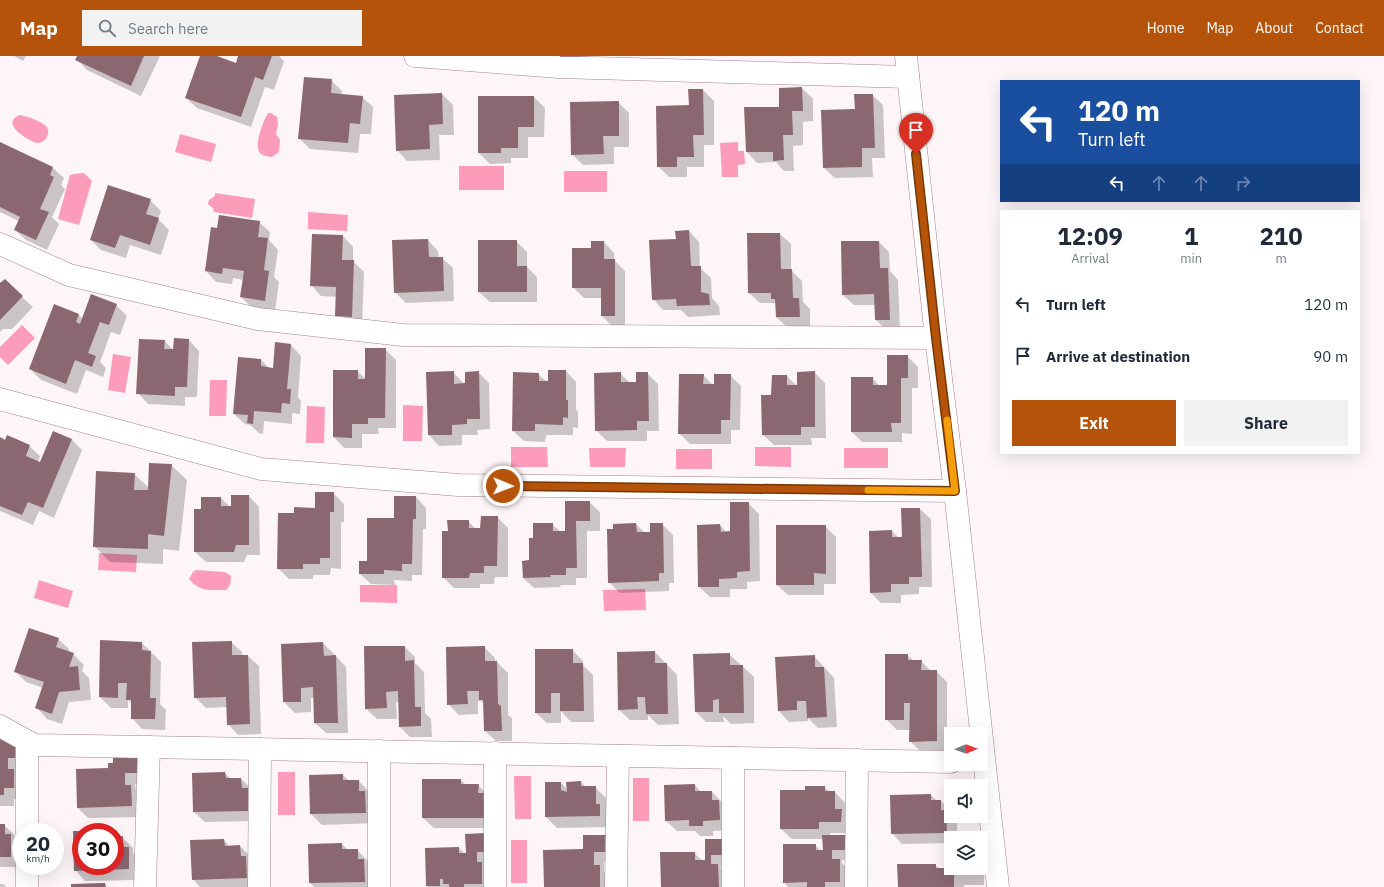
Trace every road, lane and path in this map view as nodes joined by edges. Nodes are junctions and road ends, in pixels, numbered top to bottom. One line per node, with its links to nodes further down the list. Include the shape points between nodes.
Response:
1 (415, 56): 2 (street, via 559,67)
2 (907, 66): 4 (street)
3 (0, 244): 4 (street, via 69,275 258,319 403,335)
4 (936, 338): 6 (street)
5 (0, 399): 6 (street, via 260,469 458,485)
6 (955, 491): 8 (street)
7 (0, 726): 9 (street)
8 (979, 727)
9 (27, 741): 10 (street, via 34,745); 19 (street)
10 (149, 747): 11 (street); 22 (street)
11 (260, 749): 12 (street); 23 (street)
12 (379, 751): 13 (street); 24 (street)
13 (495, 754): 14 (street); 25 (street)
14 (618, 756): 15 (street); 26 (street)
15 (733, 758): 16 (street); 27 (street)
16 (857, 760): 17 (street); 28 (street)
17 (944, 762)
18 (984, 771): 29 (street)
19 (27, 823)
20 (27, 875): 21 (street)
21 (27, 887)
22 (145, 887)
23 (259, 887)
24 (379, 887)
25 (495, 887)
26 (616, 887)
27 (733, 887)
28 (856, 887)
29 (998, 887)

